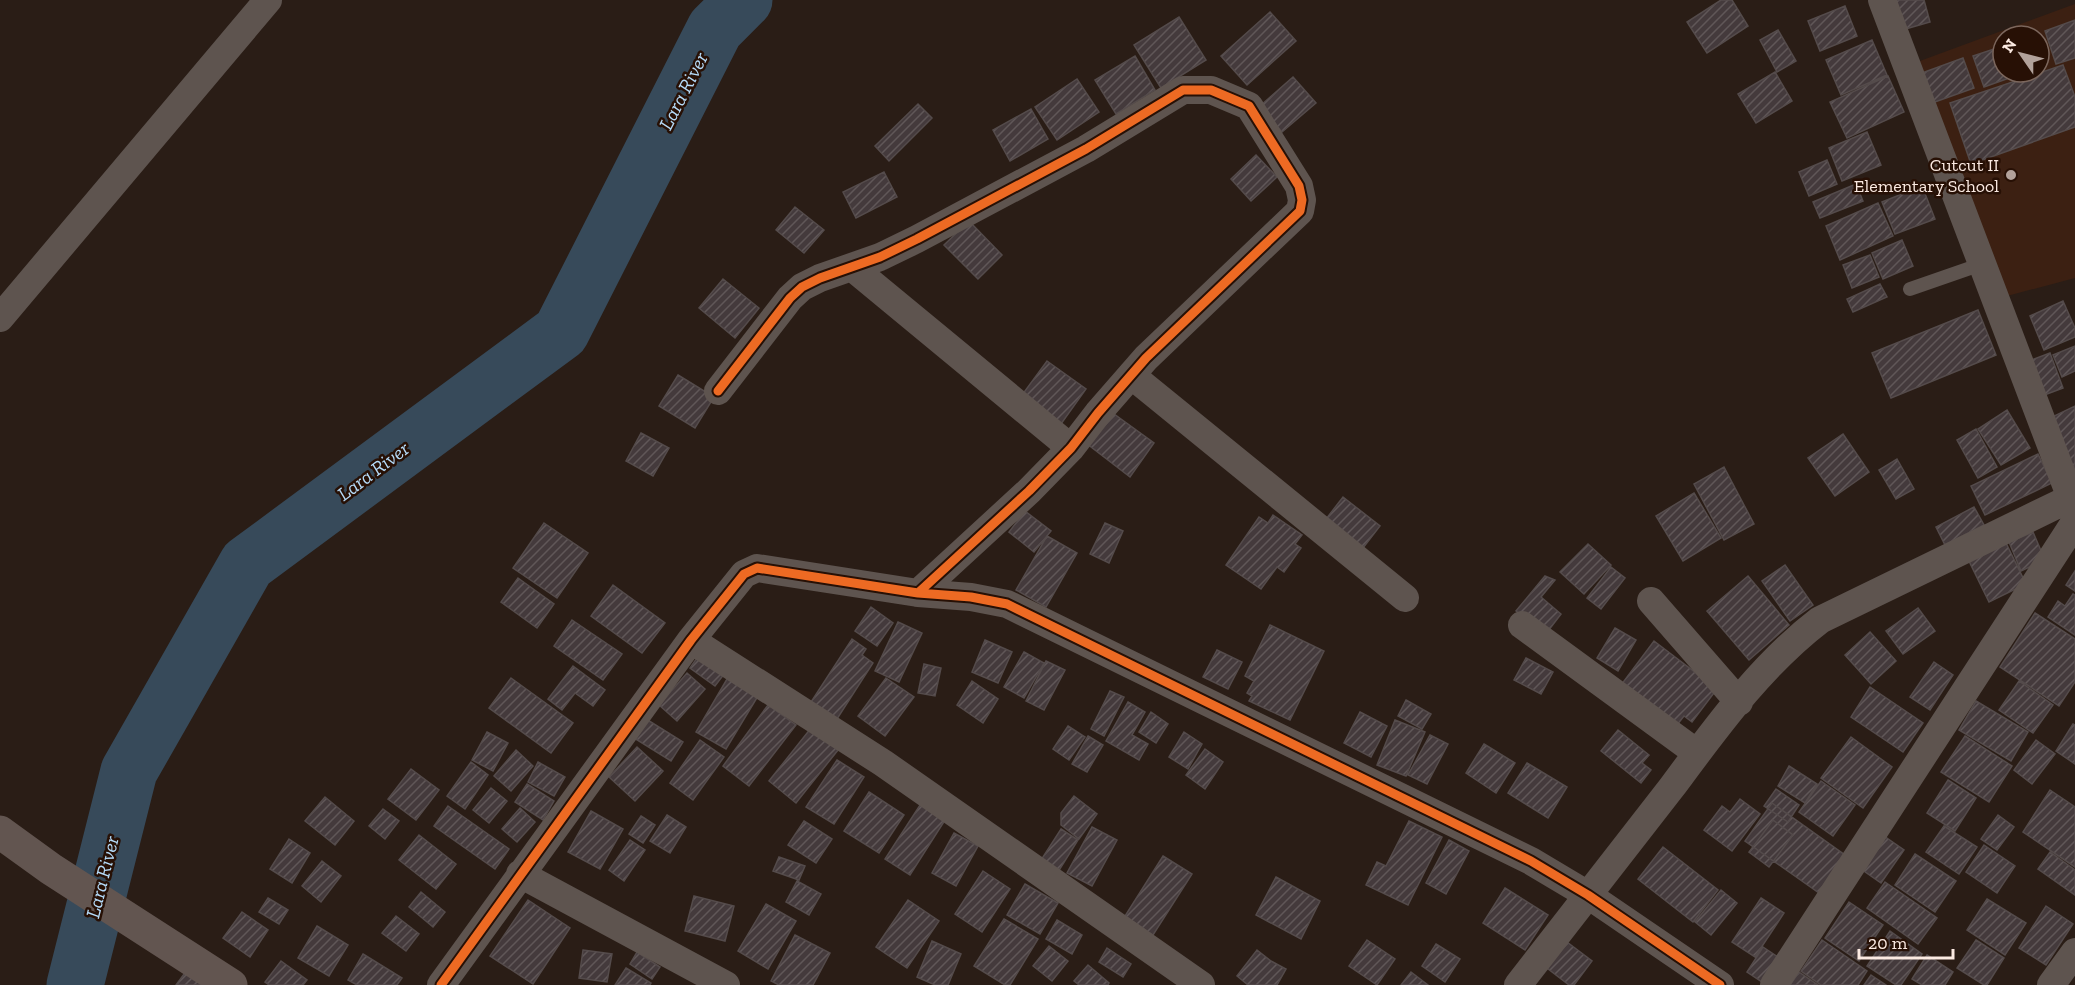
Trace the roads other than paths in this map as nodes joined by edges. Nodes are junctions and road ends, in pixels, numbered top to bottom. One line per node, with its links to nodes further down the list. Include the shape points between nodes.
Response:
1 (268, 0): 6 (street)
2 (1882, 0): 3 (street)
3 (1982, 264): 5 (lane); 10 (street)
4 (853, 268): 7 (street, via 1086,149 1183,90 1211,90 1249,106 1299,186 1300,211); 8 (street, via 802,287); 9 (street)
5 (1910, 289)
6 (0, 318)
7 (1131, 375): 9 (street); 12 (street)
8 (718, 391)
9 (1071, 448): 11 (street)
10 (2074, 505): 16 (street, via 1820,620 1792,641); 28 (street)
11 (918, 593): 15 (street, via 757,568 744,574); 20 (street, via 971,597 1023,610 1531,861)
12 (1406, 598)
13 (1651, 601): 16 (street)
14 (1522, 626): 17 (street)
15 (690, 640): 19 (street); 25 (street, via 883,764)
16 (1739, 702): 17 (street)
17 (1697, 753): 20 (street)
18 (0, 832): 22 (street)
19 (520, 874): 23 (street); 24 (street)
20 (1588, 895): 26 (street); 27 (street)
21 (2075, 952): 29 (street)
22 (227, 984)
23 (441, 985)
24 (726, 985)
25 (1201, 985)
26 (1518, 985)
27 (1720, 985)
28 (1774, 985)
29 (2050, 985)

